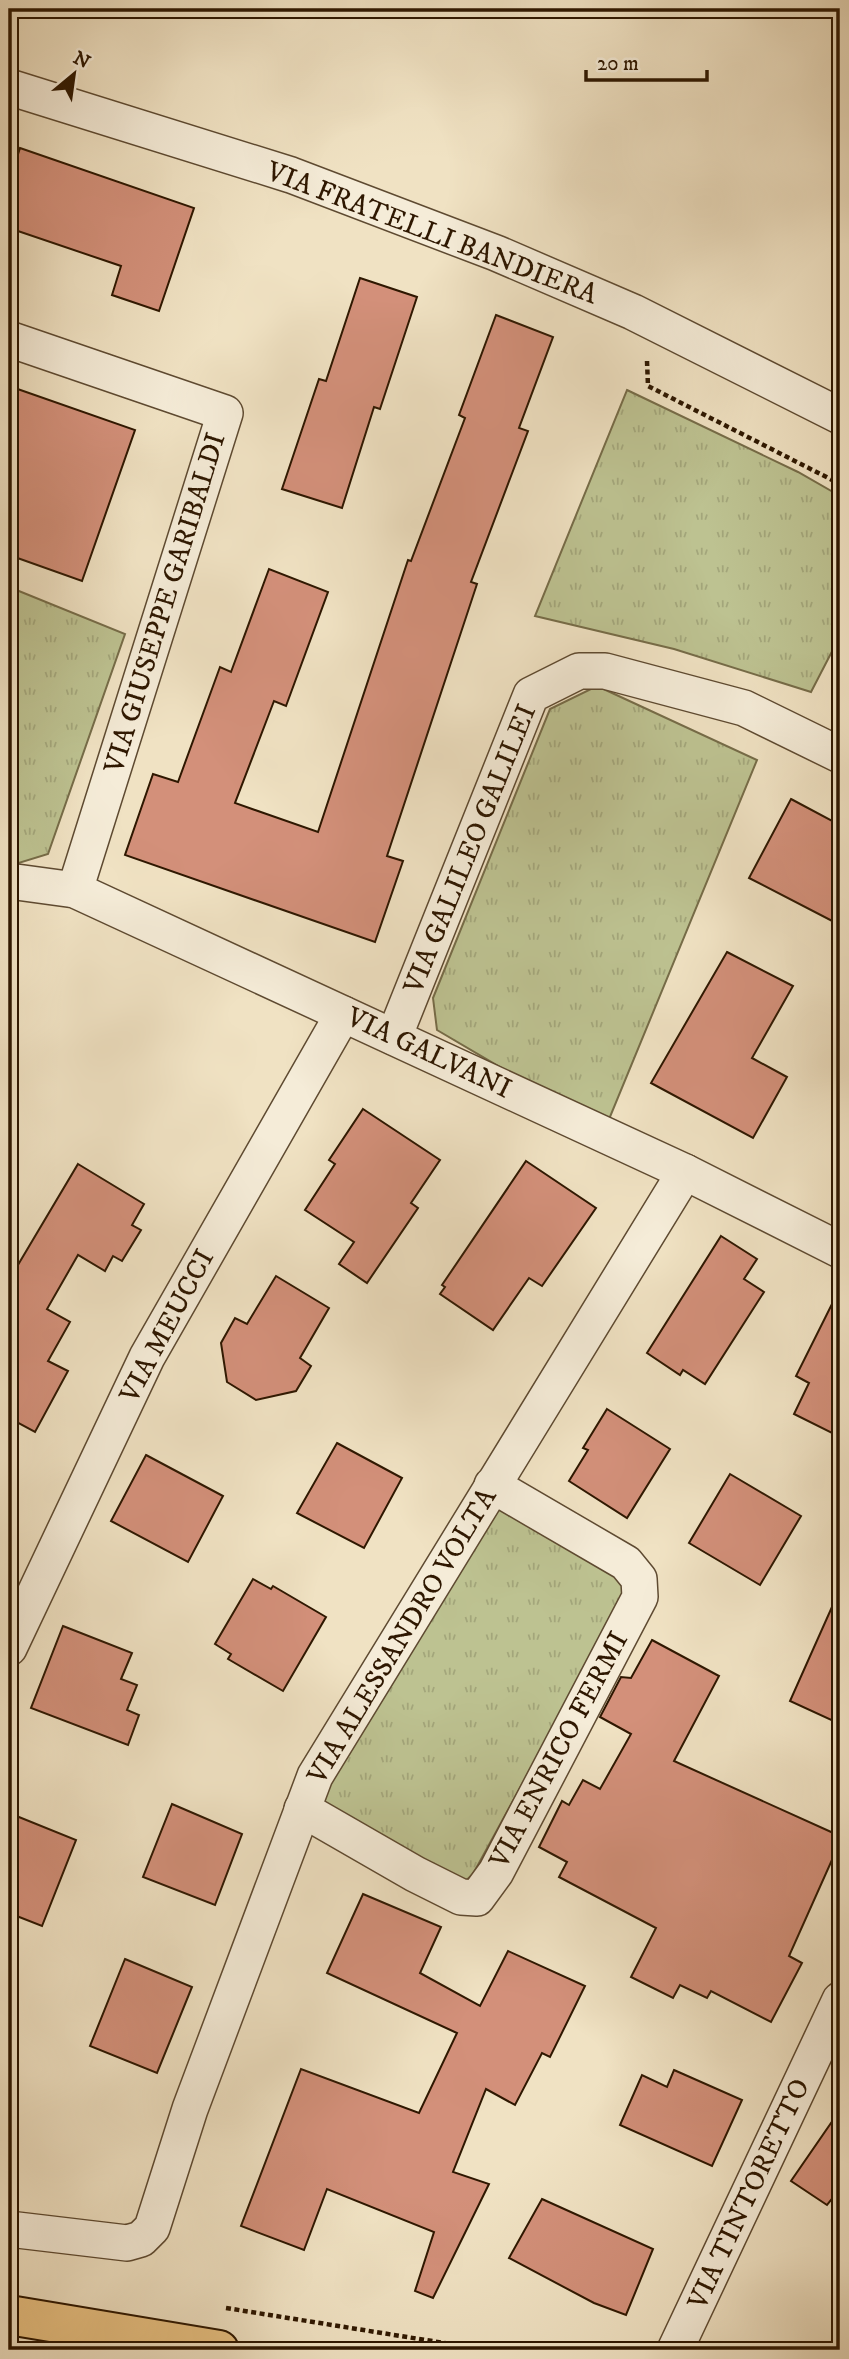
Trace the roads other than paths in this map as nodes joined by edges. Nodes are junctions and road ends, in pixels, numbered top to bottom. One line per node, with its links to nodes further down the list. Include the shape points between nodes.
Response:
1 (9, 87): 3 (street, VIA FRATELLI BANDIERA, via 291,175 496,253 661,326)
2 (9, 339): 6 (street, VIA GIUSEPPE GARIBALDI, via 225,413)
3 (840, 416)
4 (840, 755): 8 (street, VIA GALILEO GALILEI, via 744,708 606,671 579,671 531,695)
5 (9, 881): 6 (street, VIA GALVANI)
6 (75, 890): 7 (street, VIA GALVANI)
7 (343, 1013): 8 (street, VIA GALVANI); 12 (street, VIA MEUCCI, via 147,1357)
8 (394, 1037): 9 (street, VIA GALVANI)
9 (685, 1172): 10 (street, VIA GALVANI); 11 (street, VIA ALESSANDRO VOLTA)
10 (840, 1250)
11 (492, 1485): 13 (street, VIA ALESSANDRO VOLTA, via 315,1776); 13 (street, VIA ENRICO FERMI, via 626,1563 639,1579 640,1597 496,1871 477,1898 461,1897)
12 (9, 1648)
13 (302, 1809): 15 (street, VIA ALESSANDRO VOLTA, via 190,2109 152,2228 128,2243)
14 (840, 2000): 18 (street, VIA TINTORETTO)
15 (9, 2229)
16 (9, 2315): 17 (main road)
17 (219, 2350)
18 (675, 2350)

